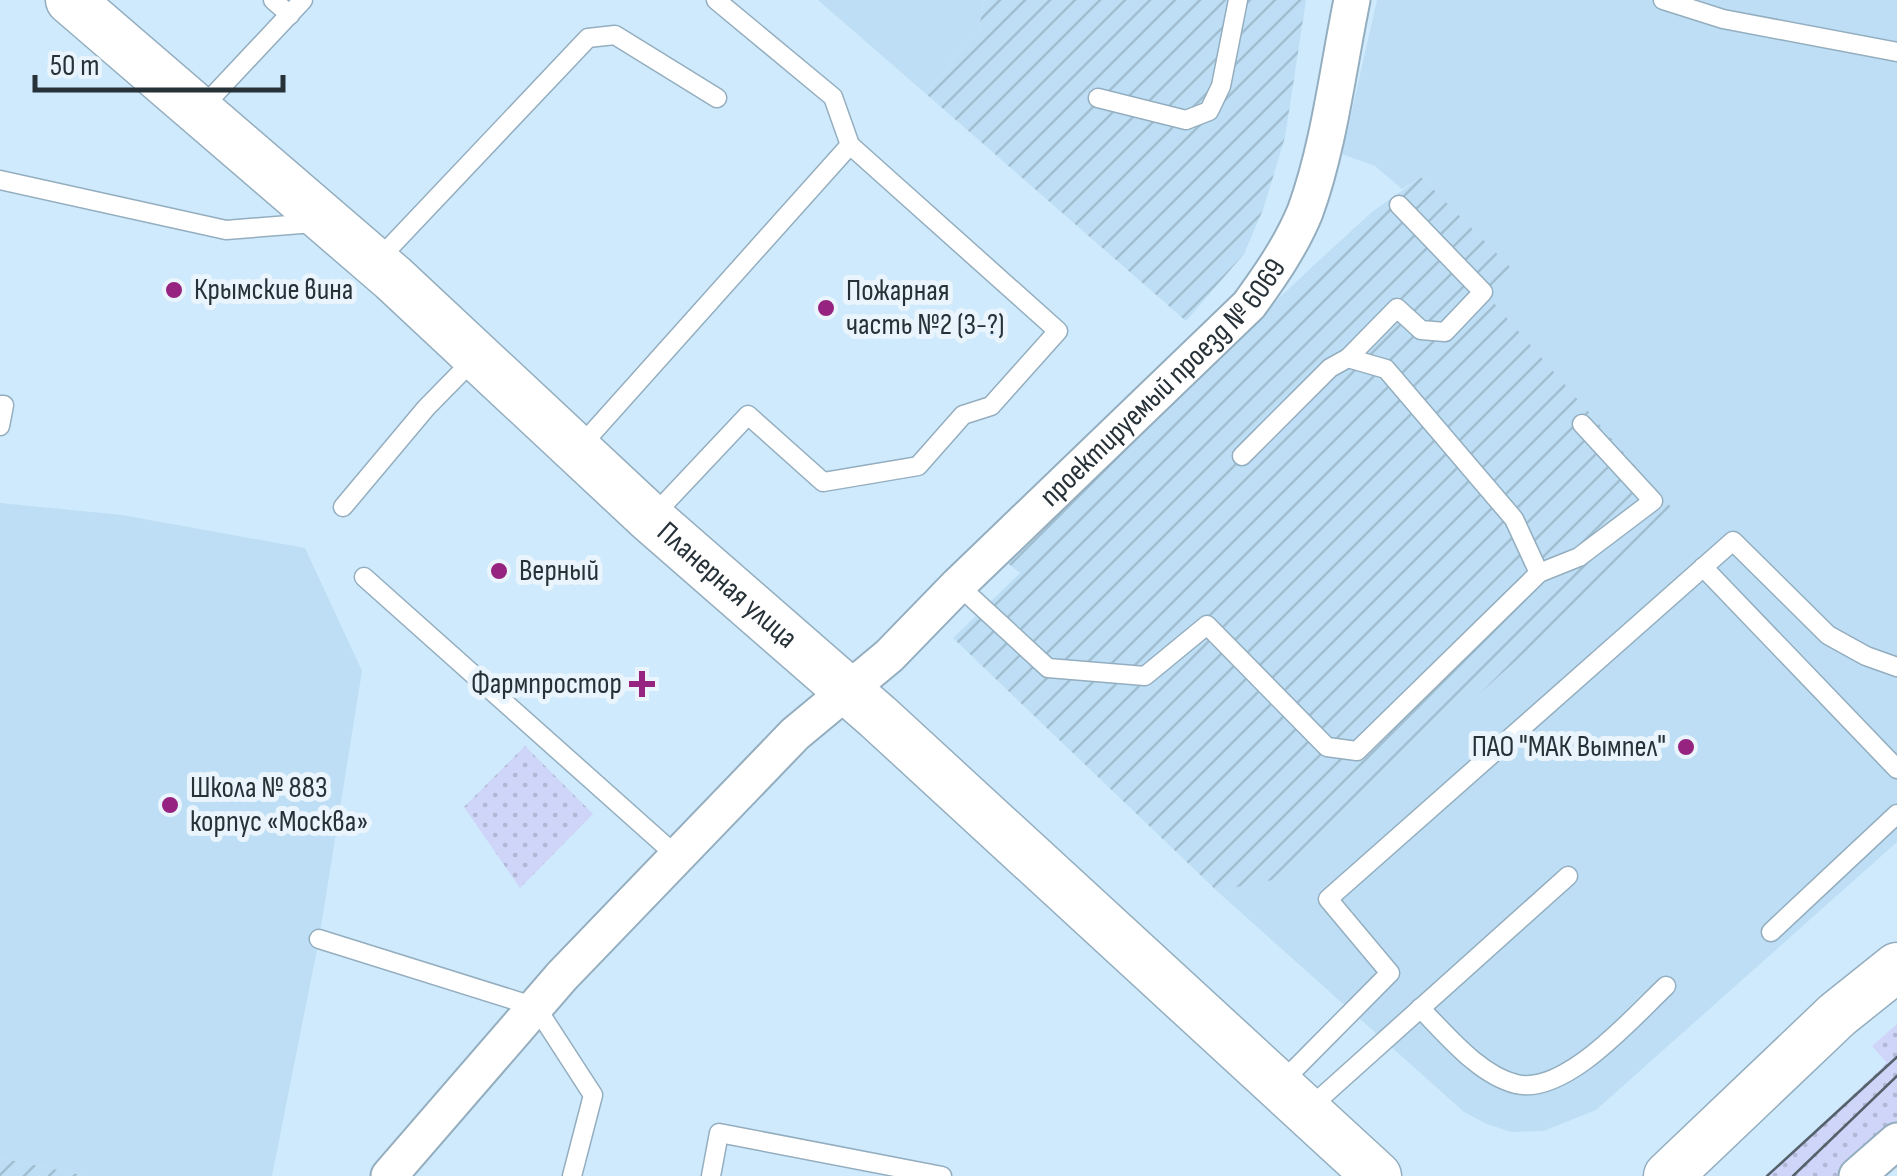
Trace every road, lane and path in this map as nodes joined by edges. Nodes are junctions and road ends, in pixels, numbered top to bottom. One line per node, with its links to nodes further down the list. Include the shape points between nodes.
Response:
1 (70, 0): 12 (main road, Планерная улица)
2 (273, 0): 8 (lane)
3 (303, 0): 8 (lane)
4 (716, 0): 13 (lane, via 833,97)
5 (1238, 0): 11 (lane, via 1221,86 1209,111 1186,120)
6 (1352, 0): 30 (street, проектируемый проезд № 6069, via 1318,164 1278,264 1249,305)
7 (1664, 0): 9 (lane)
8 (290, 15): 12 (lane)
9 (1897, 52)
10 (717, 98): 17 (lane, via 614,34 588,38)
11 (1098, 98)
12 (199, 111): 16 (main road, Планерная улица)
13 (850, 144): 23 (lane); 26 (lane, via 1058,331 991,406 963,416 918,466 823,482 748,414)
14 (0, 180): 16 (lane, via 226,230)
15 (1399, 205): 19 (lane, via 1483,292 1445,332 1422,330 1397,308)
16 (328, 222): 17 (main road, Планерная улица)
17 (376, 262): 18 (main road, Планерная улица)
18 (476, 356): 23 (main road, Планерная улица); 25 (lane)
19 (1348, 358): 24 (lane, via 1306,390); 28 (lane, via 1386,370 1514,519)
20 (0, 405): 22 (lane)
21 (1582, 424): 28 (lane, via 1653,500 1579,557)
22 (0, 426)
23 (577, 450): 26 (main road, Планерная улица)
24 (1242, 456)
25 (343, 507)
26 (651, 519): 32 (main road, Планерная улица)
27 (1704, 568): 31 (lane, via 1732,541 1828,634); 33 (lane); 43 (lane, via 1328,899 1390,973)
28 (1539, 573): 30 (lane, via 1358,752 1326,747 1206,624 1145,676 1048,668)
29 (364, 576): 35 (lane)
30 (958, 585): 32 (street, проектируемый проезд № 6069)
31 (1897, 668)
32 (848, 690): 35 (street, проектируемый проезд № 6069, via 795,734); 43 (main road, Планерная улица)
33 (1897, 770)
34 (1897, 814): 37 (lane)
35 (679, 858): 41 (street, проектируемый проезд № 6069)
36 (1568, 876): 42 (lane)
37 (1771, 932)
38 (319, 939): 41 (lane)
39 (1897, 967): 51 (main road)
40 (1666, 986): 42 (lane, via 1583,1061 1538,1086 1490,1072)
41 (536, 1006): 46 (street, проектируемый проезд № 6069); 47 (lane, via 593,1095)
42 (1420, 1008): 43 (lane)
43 (1292, 1098): 50 (main road, Планерная улица)
44 (1897, 1141): 52 (street)
45 (879, 1170): 48 (lane, via 720,1133); 49 (lane)
46 (389, 1176)
47 (572, 1176)
48 (711, 1176)
49 (942, 1176)
50 (1377, 1176)
51 (1668, 1176)
52 (1858, 1176)

